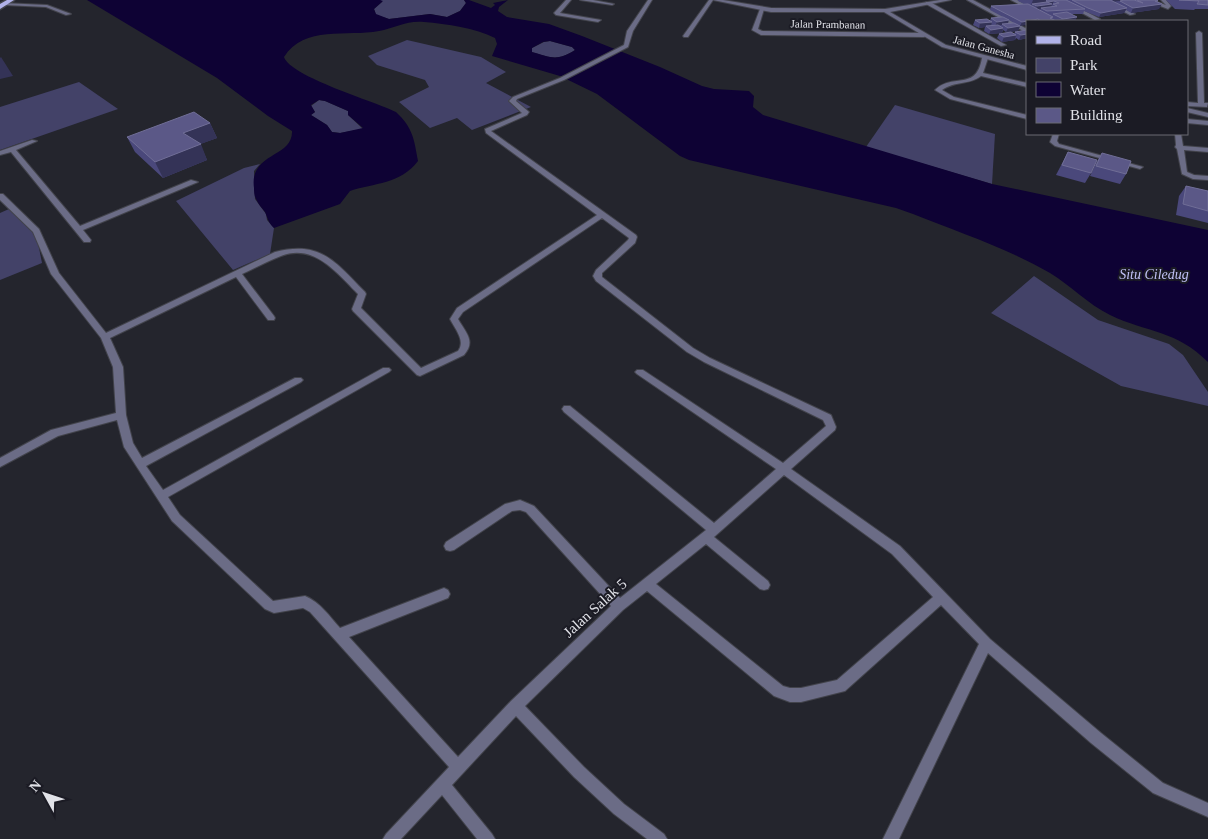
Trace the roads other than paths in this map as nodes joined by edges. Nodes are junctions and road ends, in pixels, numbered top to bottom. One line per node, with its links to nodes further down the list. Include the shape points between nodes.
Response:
1 (11, 0): 16 (main road)
2 (569, 0): 22 (street, via 558,14)
3 (582, 0): 15 (street)
4 (650, 0): 53 (street, via 622,48 562,79 514,98 512,101 525,114 488,130)
5 (710, 0): 27 (street)
6 (715, 0): 17 (street)
7 (949, 0): 14 (street)
8 (968, 0): 24 (street)
9 (1013, 0): 23 (street)
10 (1060, 0): 21 (street)
11 (1102, 0): 20 (street)
12 (1147, 0): 13 (street, via 1168,8)
13 (1164, 0)
14 (928, 3): 18 (street); 28 (street)
15 (612, 4)
16 (2, 6): 19 (street, via 47,6)
17 (762, 9): 18 (street); 26 (street, Jalan Prambanan, via 755,30 762,34)
18 (886, 11): 26 (street, Jalan Ganesha)
19 (68, 14)
20 (1132, 14)
21 (1098, 19)
22 (598, 20)
23 (1052, 20)
24 (1026, 29)
25 (1199, 33): 29 (street)
26 (924, 35): 31 (street, Jalan Ganesha, via 944,46)
27 (686, 36)
28 (1003, 45)
29 (1198, 48): 30 (street); 36 (street)
30 (1208, 50)
31 (985, 58): 32 (street, Jalan Ganesha); 33 (street)
32 (1026, 68)
33 (980, 74): 34 (street); 39 (street, via 974,79 938,90 952,98)
34 (1026, 85)
35 (1188, 104): 36 (street)
36 (1205, 105)
37 (1188, 110): 38 (street)
38 (1208, 115)
39 (1026, 117)
40 (1188, 121): 41 (street)
41 (1208, 123)
42 (1056, 135): 49 (street, via 1056,145)
43 (1178, 135): 45 (street)
44 (34, 141): 46 (street)
45 (1178, 147): 47 (street); 50 (street, via 1184,173)
46 (12, 149): 48 (street); 54 (street)
47 (1208, 150)
48 (0, 153)
49 (1140, 166)
50 (1208, 178)
51 (194, 182): 54 (street)
52 (0, 196): 58 (street, via 36,231 55,274)
53 (602, 215): 56 (street, via 460,310 454,319 466,348 420,373 356,309 362,294 326,260 308,250 289,250); 66 (street, Jalan Salak 5, via 632,237 632,241 599,272 598,279 690,350 827,418 831,426)
54 (79, 229): 55 (street)
55 (88, 240)
56 (238, 274): 57 (street); 58 (street)
57 (270, 318)
58 (105, 337): 63 (street, via 118,367)
59 (386, 370): 67 (street)
60 (640, 372): 66 (street)
61 (298, 380): 65 (street)
62 (567, 410): 68 (street)
63 (121, 415): 64 (street, via 55,433); 65 (street, via 128,444)
64 (0, 463)
65 (140, 464): 67 (street)
66 (782, 468): 68 (street, Jalan Salak 5); 73 (street, via 896,550)
67 (161, 496): 75 (street, via 176,518 269,606 304,602)
68 (710, 533): 70 (street, Jalan Salak 5); 71 (street)
69 (450, 546): 74 (street, via 509,507 520,505 530,510)
70 (647, 584): 73 (street, via 778,691 790,695 840,686); 74 (street, Jalan Salak 5)
71 (764, 585)
72 (444, 594): 75 (street)
73 (942, 597): 76 (street)
74 (619, 606): 77 (street, Jalan Salak 5)
75 (338, 634): 78 (street)
76 (986, 643): 80 (street, via 1158,788); 84 (street)
77 (516, 706): 78 (street, Jalan Salak 5); 83 (street, via 579,772 619,809)
78 (458, 767): 79 (street, Jalan Salak 5)
79 (443, 785): 81 (street, Jalan Salak 5); 82 (street)
80 (1208, 810)
81 (391, 839)
82 (487, 839)
83 (659, 839)
84 (891, 839)

